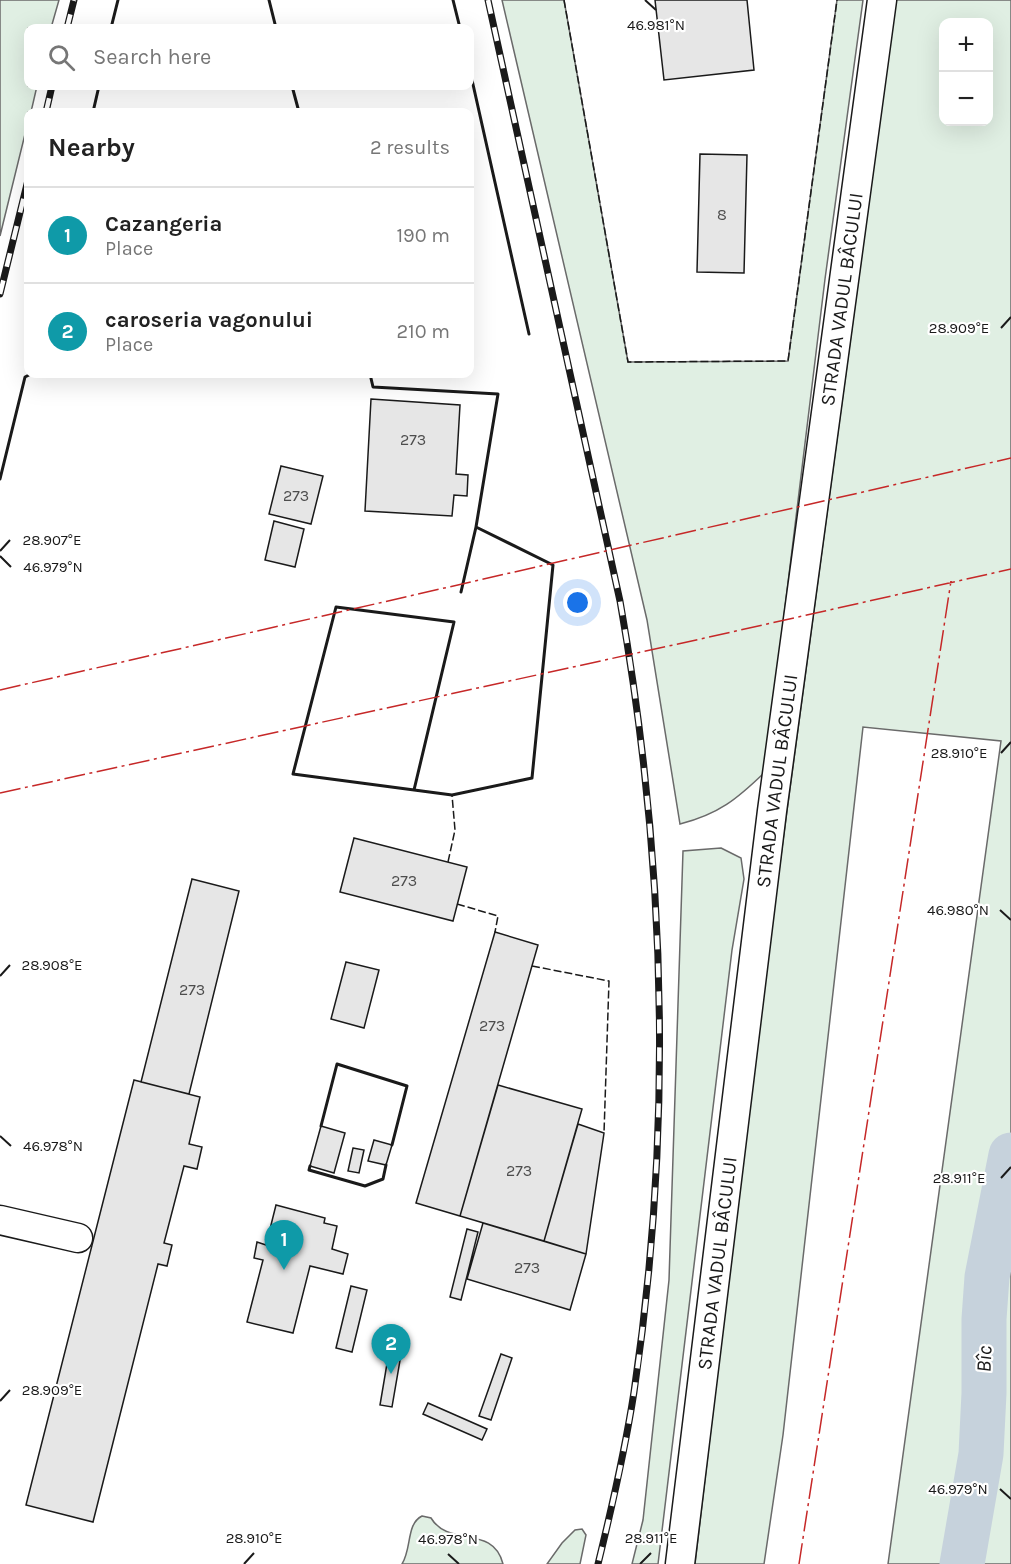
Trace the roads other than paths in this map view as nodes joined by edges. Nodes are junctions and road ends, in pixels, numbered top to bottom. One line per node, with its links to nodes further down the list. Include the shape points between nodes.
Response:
1 (882, 0): 4 (street, STRADA VADUL BÂCULUI, via 772,811)
2 (0, 1220): 3 (street)
3 (78, 1238)
4 (680, 1564)

